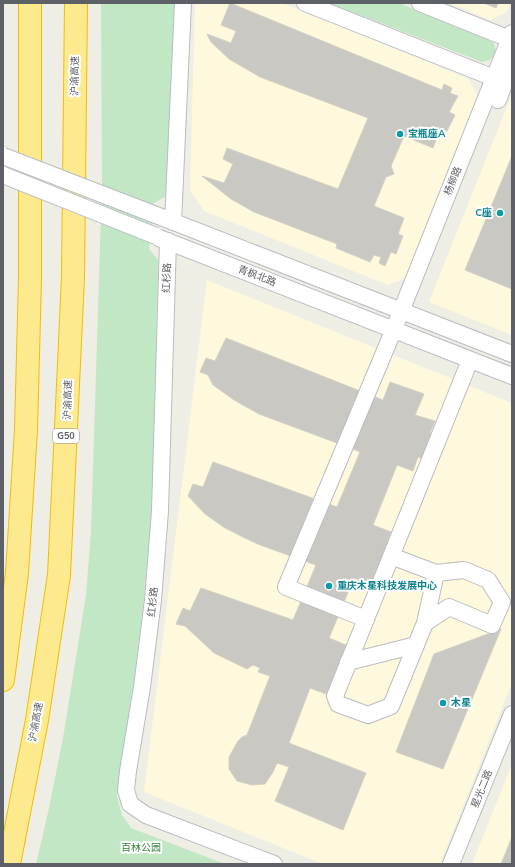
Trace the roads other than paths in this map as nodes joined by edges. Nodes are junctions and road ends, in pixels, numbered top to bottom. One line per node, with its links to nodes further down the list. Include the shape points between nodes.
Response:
1 (30, 3): 24 (highway, via 30,278 26,430 17,573)
2 (76, 3): 27 (highway, 沪渝高速 / G50, via 73,277 59,574 37,720)
3 (183, 3): 11 (street)
4 (305, 3): 8 (street)
5 (420, 3): 6 (street)
6 (511, 38): 8 (street, 杨柳路)
7 (512, 64): 8 (street, 杨柳路)
8 (504, 82): 13 (street, 杨柳路)
9 (3, 156): 11 (street, 青枫北路, bridge)
10 (3, 175): 12 (street, 青枫北路, bridge)
11 (173, 222): 13 (street, 青枫北路)
12 (162, 239): 14 (street, 青枫北路); 28 (street, 红杉路, via 159,526 152,607 126,790 130,804 146,815)
13 (406, 313): 14 (street, 杨柳路); 15 (street, 青枫北路)
14 (399, 331): 16 (street, 青枫北路); 20 (street, 杨柳路, via 286,588)
15 (512, 354)
16 (470, 360): 17 (street, 青枫北路); 18 (street)
17 (512, 376)
18 (391, 556): 19 (street); 20 (street)
19 (436, 573): 21 (street); 21 (street, via 464,570 482,577 488,580 502,602 492,625 449,607)
20 (366, 618): 23 (street)
21 (425, 623): 22 (street)
22 (416, 645): 23 (street); 23 (street, via 391,706 368,715 338,704 334,696)
23 (348, 662)
24 (3, 680)
25 (512, 714): 26 (street, 星光二路)
26 (507, 743): 29 (street, 星光二路)
27 (9, 864)
28 (274, 864)
29 (452, 864)

